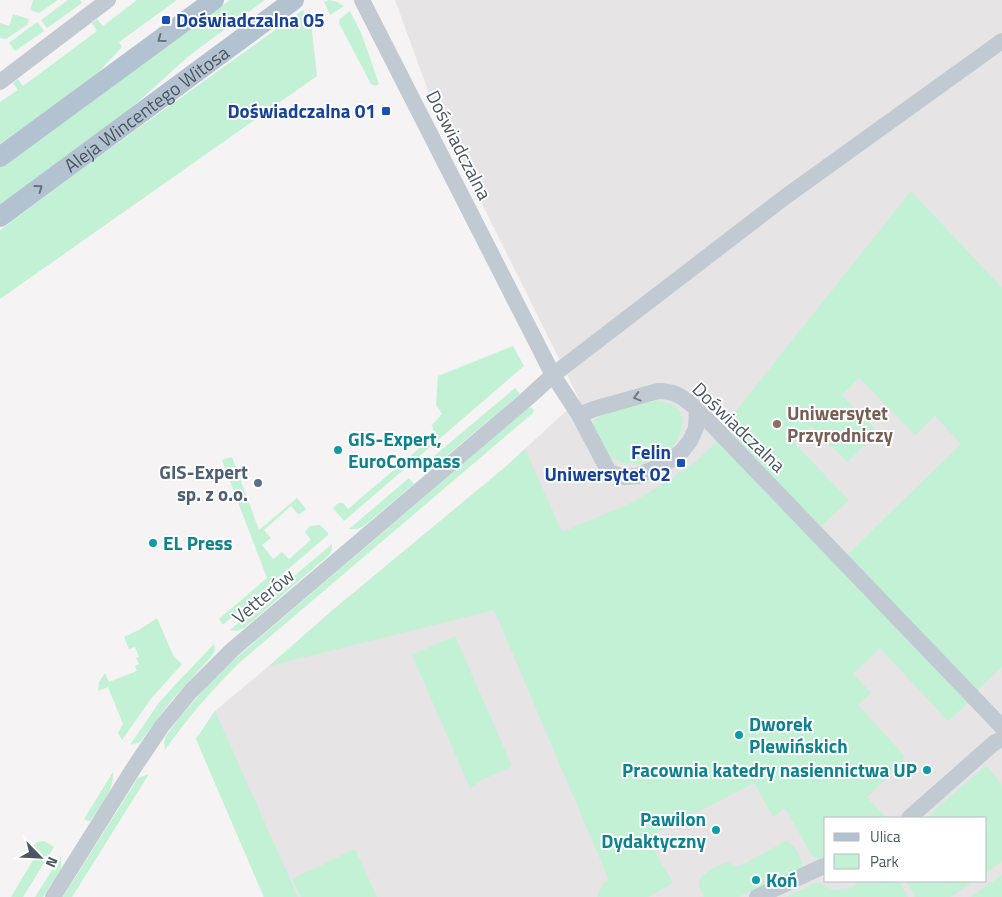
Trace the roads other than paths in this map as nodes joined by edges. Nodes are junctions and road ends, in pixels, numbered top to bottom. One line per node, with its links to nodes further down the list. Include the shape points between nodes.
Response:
1 (108, 0): 6 (street)
2 (214, 0): 7 (main road, one-way to 7)
3 (294, 0): 8 (main road, Aleja Wincentego Witosa, one-way to 3)
4 (362, 0): 9 (street, Doświadczalna)
5 (1002, 41): 9 (street, Vetterów, via 785,197)
6 (0, 82)
7 (0, 157)
8 (0, 217)
9 (553, 375): 11 (street, Doświadczalna); 16 (street, Vetterów, via 204,676 146,749)
10 (697, 409): 11 (street, Doświadczalna, one-way to 11, via 678,394 658,391); 11 (street, via 696,428 682,452 638,476 624,477 609,472); 12 (street, Doświadczalna)
11 (579, 415)
12 (1002, 727)
13 (999, 745): 14 (street)
14 (910, 817)
15 (824, 866): 17 (street)
16 (53, 897)
17 (756, 897)

